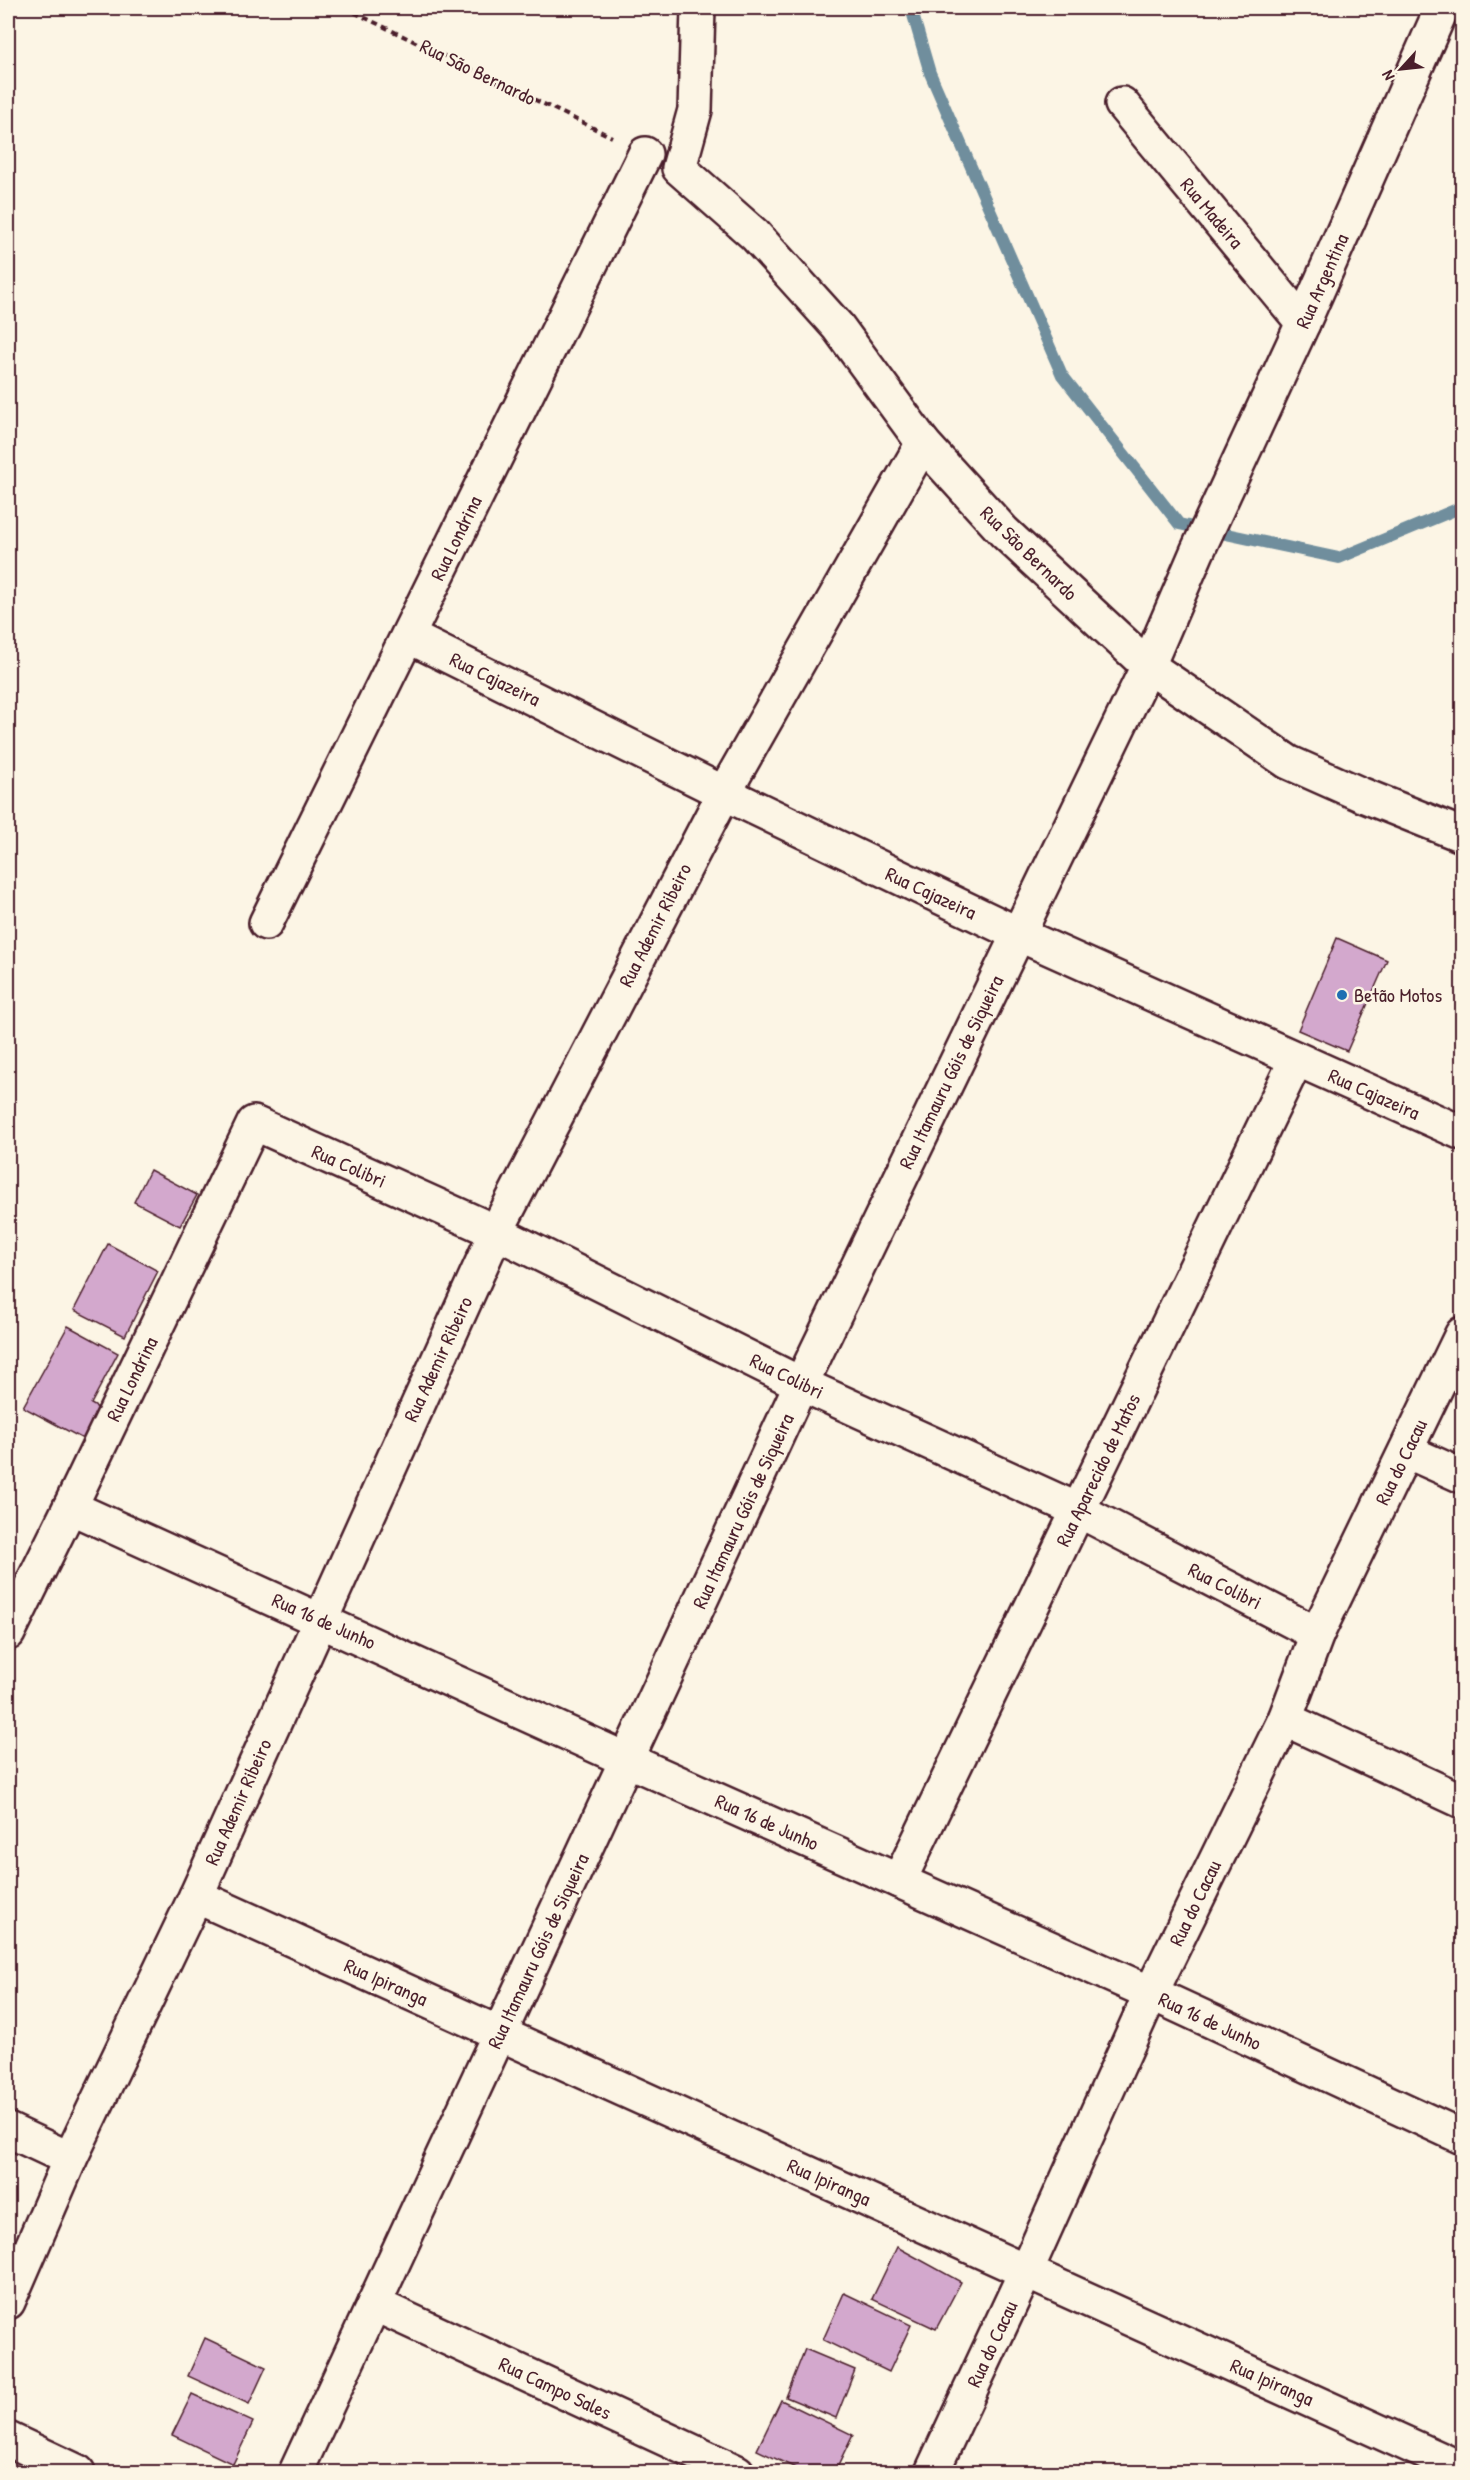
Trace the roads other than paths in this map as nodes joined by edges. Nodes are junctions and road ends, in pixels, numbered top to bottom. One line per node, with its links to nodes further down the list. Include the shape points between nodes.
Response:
1 (698, 8): 6 (street, Rua São Bernardo, via 695,110 679,168 755,235 838,327)
2 (1442, 8): 5 (street, Rua Argentina)
3 (1122, 104): 5 (street, Rua Madeira)
4 (645, 154): 8 (street, Rua Londrina)
5 (1303, 323): 7 (street, Rua Argentina)
6 (923, 444): 9 (street, Rua São Bernardo, via 1004,532); 10 (street, Rua Ademir Ribeiro)
7 (1197, 552): 9 (street, Rua Itamauru Góis de Siqueira)
8 (408, 636): 10 (street, Rua Cajazeira); 12 (street, Rua Londrina)
9 (1148, 666): 11 (street, Rua São Bernardo, via 1288,762); 13 (street, Rua Itamauru Góis de Siqueira)
10 (724, 794): 13 (street, Rua Cajazeira); 17 (street, Rua Ademir Ribeiro)
11 (1462, 835)
12 (266, 922)
13 (1018, 934): 14 (street, Rua Cajazeira); 19 (street, Rua Itamauru Góis de Siqueira)
14 (1296, 1060): 16 (street, Rua Cajazeira); 23 (street, Rua Aparecido de Matos)
15 (254, 1123): 17 (street, Rua Colibri); 22 (street, Rua Londrina)
16 (1462, 1133)
17 (496, 1232): 19 (street, Rua Colibri); 24 (street, Rua Ademir Ribeiro)
18 (1462, 1334): 20 (street, Rua do Cacau)
19 (801, 1384): 23 (street, Rua Colibri); 28 (street, Rua Itamauru Góis de Siqueira)
20 (1406, 1451): 21 (street); 26 (street, Rua do Cacau)
21 (1462, 1476)
22 (70, 1507): 24 (street, Rua 16 de Junho); 25 (street, Rua Londrina)
23 (1078, 1510): 26 (street, Rua Colibri); 30 (street, Rua Aparecido de Matos)
24 (319, 1618): 28 (street, Rua 16 de Junho); 31 (street, Rua Ademir Ribeiro)
25 (8, 1633)
26 (1317, 1634): 27 (street, Rua do Cacau)
27 (1285, 1719): 29 (street); 32 (street, Rua do Cacau)
28 (627, 1760): 30 (street, Rua 16 de Junho); 33 (street, Rua Itamauru Góis de Siqueira)
29 (1462, 1801)
30 (899, 1881): 32 (street, Rua 16 de Junho)
31 (196, 1896): 33 (street, Rua Ipiranga); 36 (street, Rua Ademir Ribeiro)
32 (1151, 1994): 35 (street, Rua 16 de Junho); 37 (street, Rua do Cacau)
33 (500, 2033): 37 (street, Rua Ipiranga); 39 (street, Rua Itamauru Góis de Siqueira)
34 (8, 2130): 36 (street)
35 (1462, 2137)
36 (70, 2159): 38 (street, Rua Ademir Ribeiro)
37 (1026, 2271): 41 (street, Rua Ipiranga); 45 (street, Rua do Cacau)
38 (8, 2302)
39 (374, 2304): 43 (street, Rua Itamauru Góis de Siqueira); 44 (street, Rua Campo Sales)
40 (8, 2439): 42 (street)
41 (1462, 2469)
42 (78, 2472)
43 (296, 2472)
44 (737, 2472)
45 (932, 2472)

